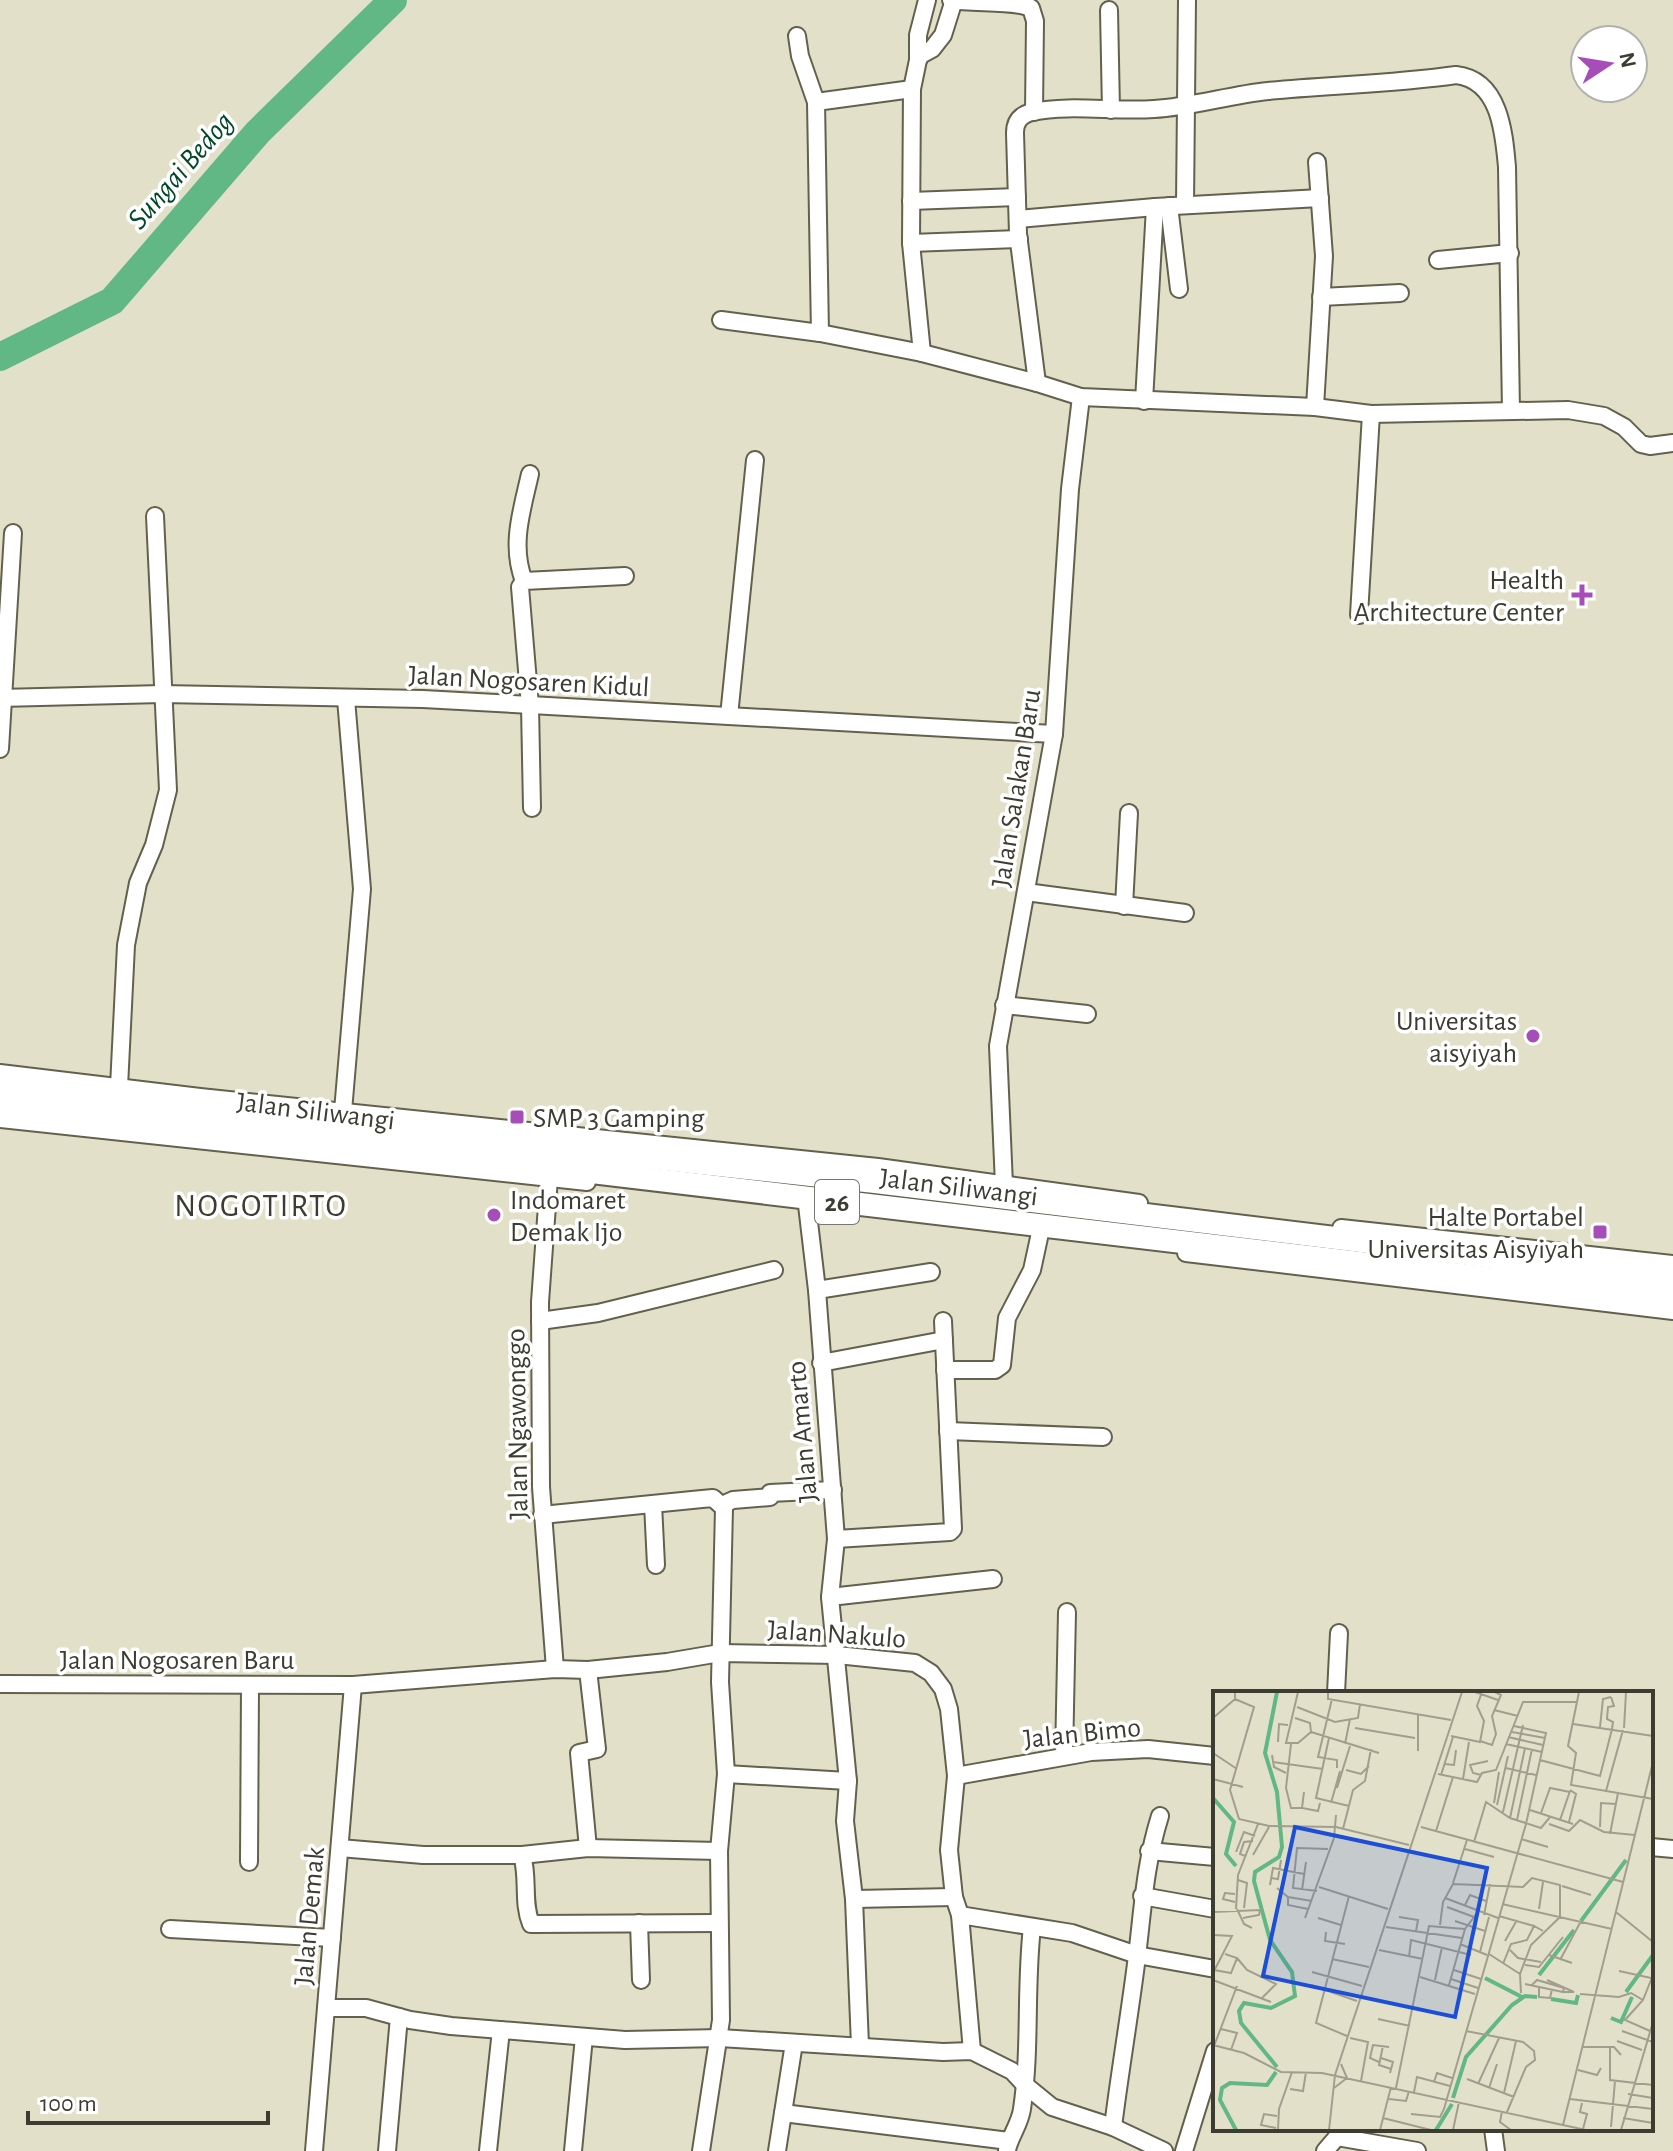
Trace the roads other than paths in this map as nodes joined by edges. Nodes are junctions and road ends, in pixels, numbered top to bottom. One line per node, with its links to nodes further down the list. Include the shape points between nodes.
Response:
1 (927, 0): 6 (street)
2 (953, 0): 6 (street, via 943,35); 11 (street, via 1021,3 1035,14)
3 (1187, 0): 9 (street)
4 (1109, 10): 10 (street)
5 (797, 36): 8 (street)
6 (918, 60): 7 (street)
7 (912, 89): 8 (street); 15 (street)
8 (816, 102): 26 (street)
9 (1185, 106): 10 (street); 16 (street); 20 (street, via 1282,90 1467,76 1486,92 1500,116)
10 (1111, 110): 11 (street)
11 (1034, 112): 13 (street, via 1015,124)
12 (1317, 162): 14 (street)
13 (1017, 197): 15 (street); 17 (street)
14 (1320, 198): 16 (street); 24 (street)
15 (911, 201): 19 (street)
16 (1170, 206): 17 (street); 22 (street); 30 (street)
17 (1018, 219): 18 (street)
18 (1019, 239): 19 (street); 28 (street)
19 (911, 243): 27 (street)
20 (1510, 253): 21 (street); 32 (street)
21 (1438, 260)
22 (1179, 289)
23 (1400, 293): 24 (street)
24 (1321, 297): 31 (street)
25 (721, 320): 26 (street)
26 (820, 333): 27 (street)
27 (922, 353): 28 (street)
28 (1037, 383): 29 (street)
29 (1081, 397): 30 (street); 47 (street, Jalan Salakan Baru)
30 (1144, 401): 31 (street)
31 (1315, 407): 33 (street)
32 (1511, 411): 33 (street); 34 (street, via 1568,410 1604,416 1641,444)
33 (1371, 414): 41 (street)
34 (1673, 443)
35 (755, 460): 46 (street)
36 (530, 474): 40 (street, via 517,534)
37 (155, 516): 42 (street)
38 (13, 533): 43 (street)
39 (625, 576): 40 (street)
40 (524, 581): 45 (street, via 519,593)
41 (1359, 615)
42 (162, 694): 43 (street, Jalan Nogosaren Kidul); 44 (street, Jalan Nogosaren Kidul); 58 (street, via 168,790 138,883 126,945)
43 (2, 699): 48 (street)
44 (346, 699): 45 (street, Jalan Nogosaren Kidul); 60 (street, via 362,889)
45 (530, 706): 46 (street, Jalan Nogosaren Kidul); 49 (street)
46 (729, 716): 47 (street, Jalan Nogosaren Kidul)
47 (1054, 734): 51 (street, Jalan Salakan Baru)
48 (0, 749)
49 (532, 808)
50 (1129, 813): 52 (street)
51 (1026, 892): 52 (street); 54 (street, Jalan Salakan Baru)
52 (1124, 906): 53 (street)
53 (1185, 913)
54 (1004, 1005): 55 (street); 68 (street, Jalan Salakan Baru, via 998,1046)
55 (1087, 1014)
56 (0, 1073): 58 (street)
57 (0, 1087): 62 (highway, Jalan Siliwangi / 26)
58 (119, 1087): 60 (street)
59 (0, 1106): 62 (highway, Jalan Siliwangi / 26)
60 (343, 1111): 64 (street)
61 (0, 1119): 65 (street)
62 (220, 1120): 63 (highway, Jalan Siliwangi / 26)
63 (273, 1126): 64 (highway, Jalan Siliwangi / 26); 65 (highway, Jalan Siliwangi / 26)
64 (440, 1127): 66 (highway, Jalan Siliwangi / 26)
65 (438, 1161): 67 (street); 76 (highway, Jalan Siliwangi / 26)
66 (877, 1174): 68 (street); 74 (highway, Jalan Siliwangi / 26)
67 (549, 1178): 69 (street); 78 (street, Jalan Ngawonggo)
68 (1004, 1185): 71 (street, via 1231,1216)
69 (807, 1205): 70 (street); 75 (street, Jalan Amarto)
70 (1040, 1233): 77 (street); 82 (street, via 1032,1270 1007,1318 1002,1365 995,1370)
71 (1673, 1264)
72 (774, 1270): 78 (street, via 598,1313)
73 (931, 1272): 75 (street)
74 (1673, 1279)
75 (817, 1290): 81 (street, Jalan Amarto)
76 (1673, 1300)
77 (1673, 1311)
78 (540, 1321): 88 (street, Jalan Ngawonggo)
79 (943, 1321): 80 (street)
80 (944, 1340): 81 (street); 82 (street)
81 (821, 1363): 85 (street, Jalan Amarto)
82 (945, 1370): 83 (street)
83 (948, 1431): 84 (street); 89 (street, via 954,1515 950,1532)
84 (1103, 1437)
85 (833, 1490): 87 (street, via 770,1493); 89 (street, Jalan Amarto)
86 (653, 1504): 87 (street, via 713,1498); 88 (street); 90 (street)
87 (722, 1505): 95 (street, via 726,1517)
88 (542, 1515): 97 (street, Jalan Ngawonggo)
89 (836, 1539): 92 (street, Jalan Amarto)
90 (656, 1565)
91 (993, 1579): 92 (street)
92 (830, 1597): 96 (street, Jalan Amarto)
93 (1067, 1612): 103 (street)
94 (1339, 1633): 102 (street)
95 (720, 1653): 96 (street, Jalan Nakulo); 98 (street, Jalan Nakulo); 105 (street)
96 (837, 1655): 106 (street, Jalan Nakulo, via 915,1663 931,1673 949,1709); 107 (street, Jalan Amarto)
97 (555, 1669): 98 (street, Jalan Nakulo); 101 (street, Jalan Nakulo)
98 (588, 1670): 111 (street, via 597,1749 579,1753)
99 (0, 1684): 100 (street, Jalan Nogosaren Baru)
100 (250, 1685): 101 (street, Jalan Nogosaren Baru); 117 (street)
101 (353, 1685): 110 (street, Jalan Demak)
102 (1336, 1691)
103 (1064, 1756): 104 (street, Jalan Bimo, via 1148,1749); 106 (street, Jalan Bimo)
104 (1213, 1756)
105 (726, 1774): 107 (street); 113 (street)
106 (956, 1776): 119 (street, Jalan Nakulo, via 949,1850)
107 (848, 1781): 120 (street, Jalan Amarto, via 845,1821)
108 (1160, 1816): 114 (street)
109 (1653, 1847): 112 (street)
110 (340, 1848): 115 (street); 127 (street, Jalan Demak)
111 (588, 1848): 113 (street); 115 (street)
112 (1673, 1849)
113 (719, 1851): 124 (street)
114 (1149, 1851): 116 (street); 118 (street)
115 (522, 1855): 123 (street, via 531,1924)
116 (1213, 1857)
117 (249, 1862)
118 (1142, 1896): 121 (street); 128 (street)
119 (954, 1897): 120 (street); 122 (street, Jalan Nakulo)
120 (854, 1899): 137 (street, Jalan Amarto)
121 (1213, 1909)
122 (960, 1915): 125 (street); 138 (street, Jalan Nakulo)
123 (639, 1923): 124 (street); 130 (street)
124 (718, 1923): 135 (street)
125 (1032, 1927): 128 (street, via 1072,1933); 140 (street)
126 (170, 1929): 127 (street)
127 (332, 1938): 131 (street, Jalan Demak)
128 (1137, 1955): 129 (street); 142 (street)
129 (1213, 1969)
130 (641, 1980)
131 (326, 2008): 132 (street, via 366,2008); 146 (street, Jalan Demak)
132 (399, 2017): 133 (street); 147 (street)
133 (501, 2030): 134 (street); 148 (street)
134 (584, 2037): 135 (street); 149 (street)
135 (720, 2038): 136 (street); 150 (street)
136 (794, 2043): 137 (street); 141 (street)
137 (860, 2045): 138 (street)
138 (972, 2051): 140 (street, via 1012,2071)
139 (1213, 2057): 153 (street)
140 (1025, 2085): 142 (street, via 1052,2107); 145 (street, via 1021,2117)
141 (783, 2113): 145 (street); 151 (street)
142 (1113, 2127): 152 (street)
143 (1493, 2131): 156 (street)
144 (1338, 2133): 154 (street); 155 (street)
145 (1008, 2146)
146 (314, 2151)
147 (387, 2151)
148 (488, 2151)
149 (573, 2151)
150 (701, 2151)
151 (777, 2151)
152 (1164, 2151)
153 (1184, 2151)
154 (1325, 2151)
155 (1417, 2151)
156 (1496, 2151)

